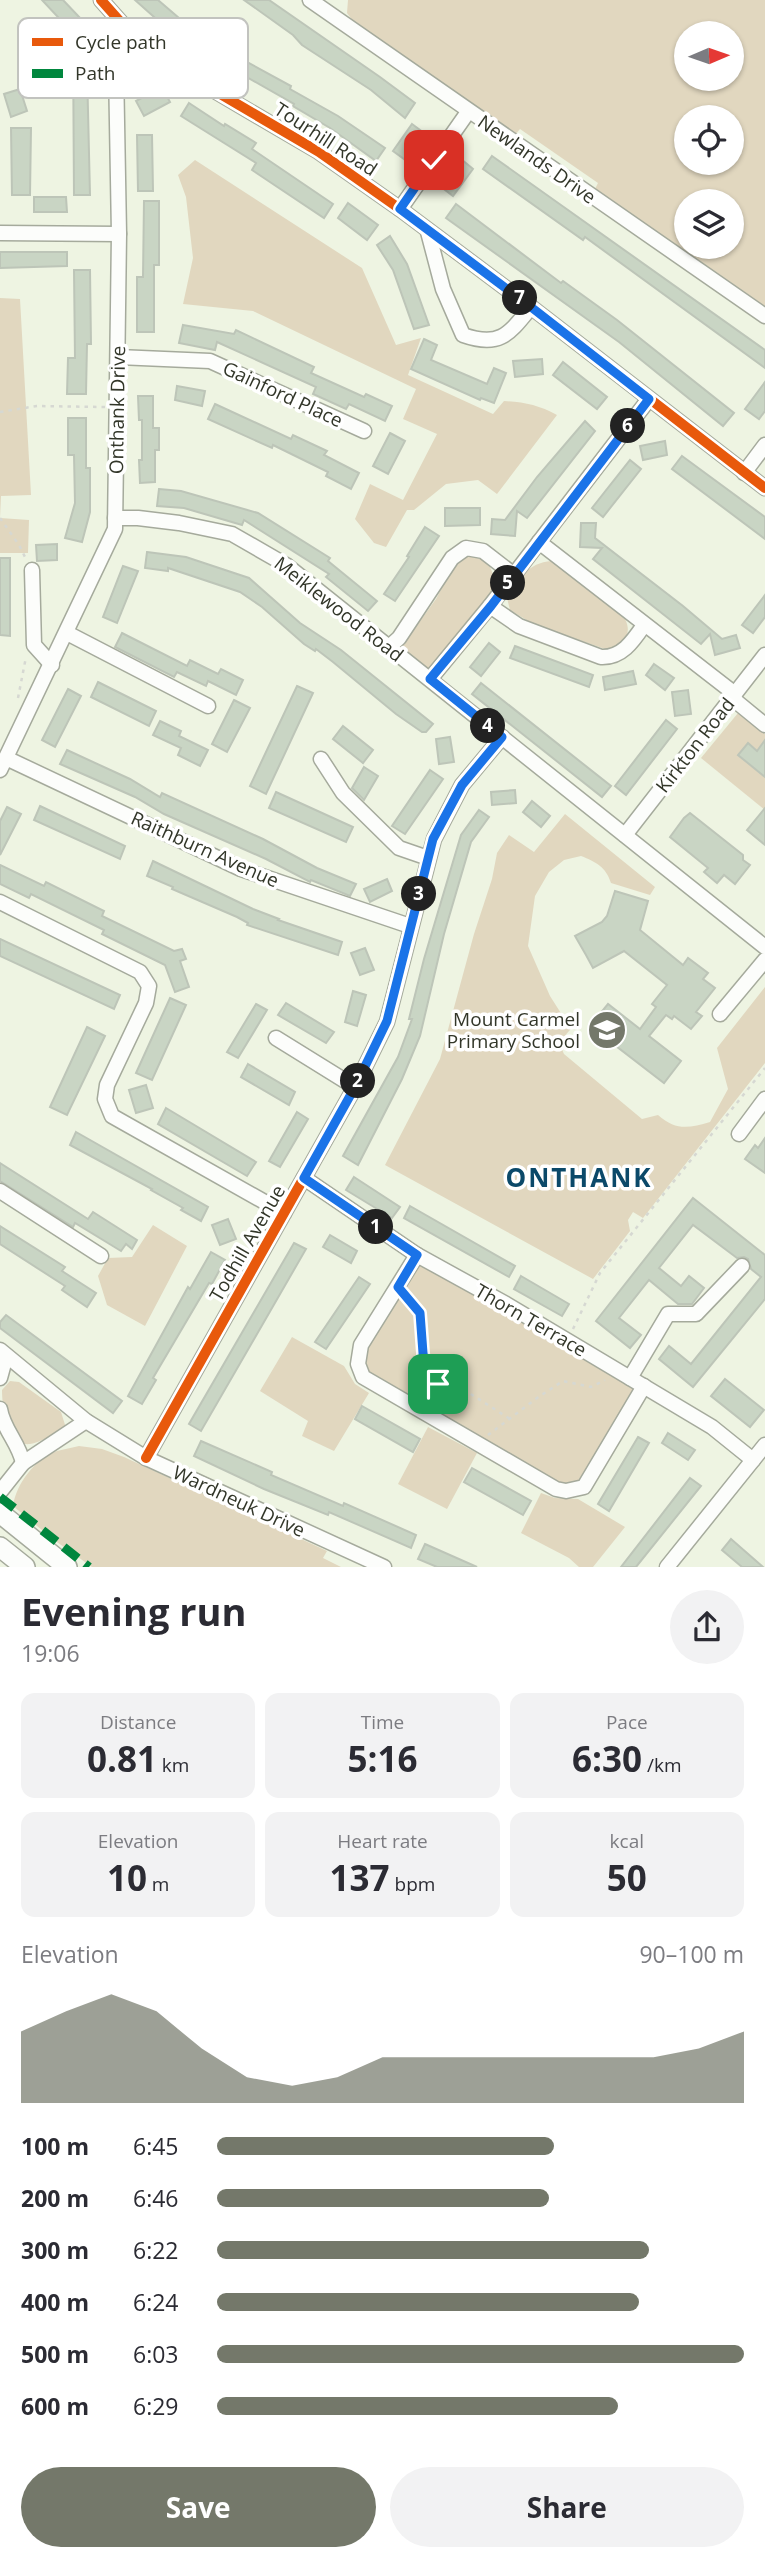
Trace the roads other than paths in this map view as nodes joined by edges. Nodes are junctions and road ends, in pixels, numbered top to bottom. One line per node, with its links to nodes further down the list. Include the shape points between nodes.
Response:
1 (101, 0): 4 (street, Tourhill Road)
2 (310, 0): 3 (street, Newlands Drive)
3 (332, 6): 7 (street, Newlands Drive)
4 (117, 18)
5 (117, 98): 11 (street, Onthank Drive)
6 (227, 98): 8 (street, Tourhill Road, via 319,152)
7 (468, 112): 8 (street); 13 (street, Newlands Drive)
8 (400, 209): 9 (street, Tourhill Road)
9 (428, 232): 12 (street, Tourhill Road); 12 (street, via 443,289 463,335 488,341 503,338)
10 (0, 233): 11 (street)
11 (119, 234): 14 (street, Onthank Drive)
12 (531, 307): 15 (street, Tourhill Road)
13 (765, 316)
14 (117, 357): 16 (street, Gainford Place, via 210,361); 20 (street, Onthank Drive)
15 (649, 399): 18 (street, Tourhill Road); 21 (street)
16 (364, 431)
17 (765, 445): 18 (street)
18 (744, 472): 19 (street, Tourhill Road)
19 (765, 488)
20 (116, 518): 26 (street, Onthank Drive); 27 (street, Meiklewood Road, via 179,523 232,534 286,565)
21 (538, 542): 23 (street); 25 (street)
22 (32, 570): 29 (street, via 34,645)
23 (514, 575): 24 (street); 27 (street, via 484,551 466,548 452,558)
24 (491, 606): 25 (street, via 519,626 601,657 629,647); 30 (street)
25 (644, 625): 31 (street)
26 (67, 633): 29 (street, Onthank Drive); 32 (street)
27 (389, 647): 30 (street, Meiklewood Road)
28 (765, 655): 31 (street, Kirkton Road)
29 (52, 665): 36 (street, Onthank Drive)
30 (430, 679): 34 (street, Meiklewood Road)
31 (733, 696): 33 (street); 37 (street, Kirkton Road)
32 (208, 706)
33 (765, 725)
34 (502, 737): 37 (street, Meiklewood Road); 38 (street, Todhill Avenue, via 462,785)
35 (321, 759): 38 (street, via 342,793 399,848)
36 (3, 764): 40 (street, Raithburn Avenue, via 241,869)
37 (625, 835): 41 (street, Meiklewood Road)
38 (428, 858): 40 (street, Todhill Avenue)
39 (0, 902): 50 (street, via 140,972 149,986 146,1003 107,1085 105,1099 112,1116)
40 (410, 926): 45 (street, Todhill Avenue, via 387,1021)
41 (765, 947)
42 (765, 960): 43 (street)
43 (720, 1014)
44 (276, 1038): 45 (street)
45 (355, 1087): 48 (street, Todhill Avenue)
46 (765, 1099): 47 (street)
47 (738, 1134)
48 (304, 1178): 50 (street, Todhill Avenue); 51 (street, Thorn Terrace)
49 (0, 1191): 52 (street)
50 (284, 1213): 61 (street, Todhill Avenue)
51 (417, 1255): 55 (street, Thorn Terrace); 57 (street, via 360,1345 358,1364 363,1377 479,1445 556,1489 584,1487)
52 (101, 1256)
53 (743, 1266): 55 (street, via 696,1314 668,1314)
54 (3, 1353): 56 (street); 59 (street, Wardneuk Drive)
55 (625, 1375): 57 (street, Thorn Terrace)
56 (0, 1378)
57 (644, 1386): 62 (street, Thorn Terrace, via 712,1427)
58 (0, 1409): 63 (street, via 21,1449)
59 (86, 1421): 61 (street, Wardneuk Drive); 63 (street)
60 (765, 1445): 62 (street)
61 (146, 1458): 69 (street, Wardneuk Drive)
62 (753, 1460): 70 (street)
63 (23, 1463): 64 (street)
64 (0, 1492)
65 (0, 1513): 68 (main road)
66 (0, 1547): 67 (main road)
67 (25, 1567)
68 (67, 1567)
69 (384, 1567)
70 (667, 1567)

